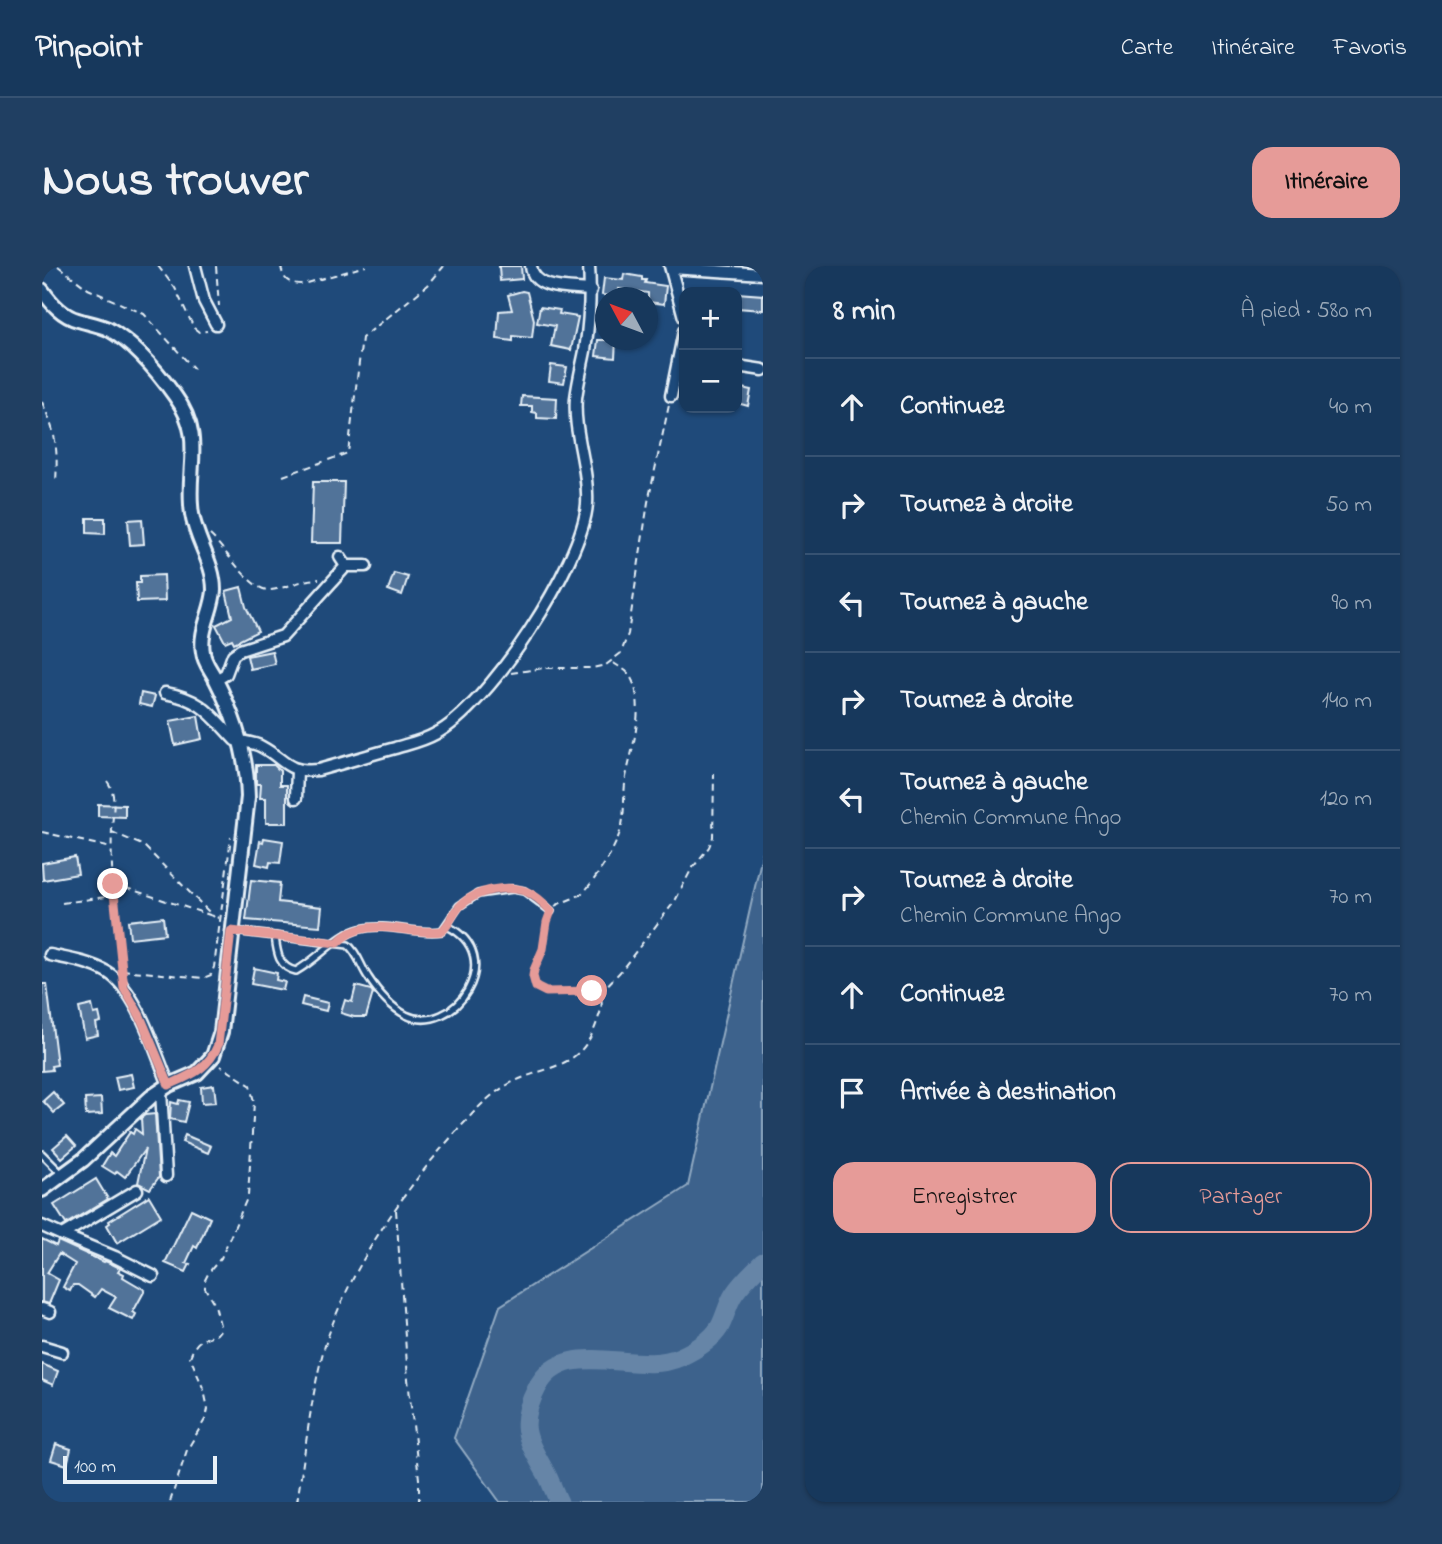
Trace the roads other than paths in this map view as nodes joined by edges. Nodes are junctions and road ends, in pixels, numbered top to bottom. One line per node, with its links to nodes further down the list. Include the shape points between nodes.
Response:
1 (195, 266): 9 (street)
2 (531, 266): 7 (street, via 539,283)
3 (589, 266): 7 (street)
4 (670, 267): 5 (street); 8 (street)
5 (763, 274)
6 (42, 290): 15 (street, via 65,314 105,327 134,349 187,417 194,442 191,494 196,530 213,576 202,648)
7 (591, 290): 18 (street, via 576,398 586,483 584,521 572,558 500,675 459,718 435,735 331,766)
8 (679, 299)
9 (216, 324)
10 (742, 367): 12 (street)
11 (679, 368): 13 (street)
12 (763, 370)
13 (671, 396)
14 (366, 566): 15 (street, via 343,562 334,580 283,636 236,653 226,674)
15 (216, 680): 17 (street)
16 (165, 693): 17 (street, via 196,702 235,740)
17 (242, 741): 18 (street, via 259,746); 22 (street, via 248,797)
18 (297, 770): 19 (street)
19 (296, 798)
20 (551, 911): 21 (lane, via 524,891 497,890 468,899)
21 (447, 926): 24 (lane, via 434,932 383,926 360,929); 24 (lane, via 466,937 475,971 471,985 452,1007 429,1020 392,1006 353,949)
22 (231, 931): 23 (lane); 26 (street, via 221,1032 213,1056 197,1073)
23 (275, 936): 24 (lane); 24 (lane, via 280,961 296,971)
24 (337, 943)
25 (50, 955): 26 (street, via 92,965 124,988 140,1016)
26 (165, 1088): 28 (street); 29 (street)
27 (42, 1154): 28 (lane)
28 (63, 1175): 30 (street)
29 (166, 1176)
30 (42, 1190)
31 (137, 1190): 33 (street)
32 (42, 1226): 33 (street)
33 (62, 1235): 34 (street)
34 (153, 1276)
35 (42, 1346): 36 (street)
36 (62, 1352)

